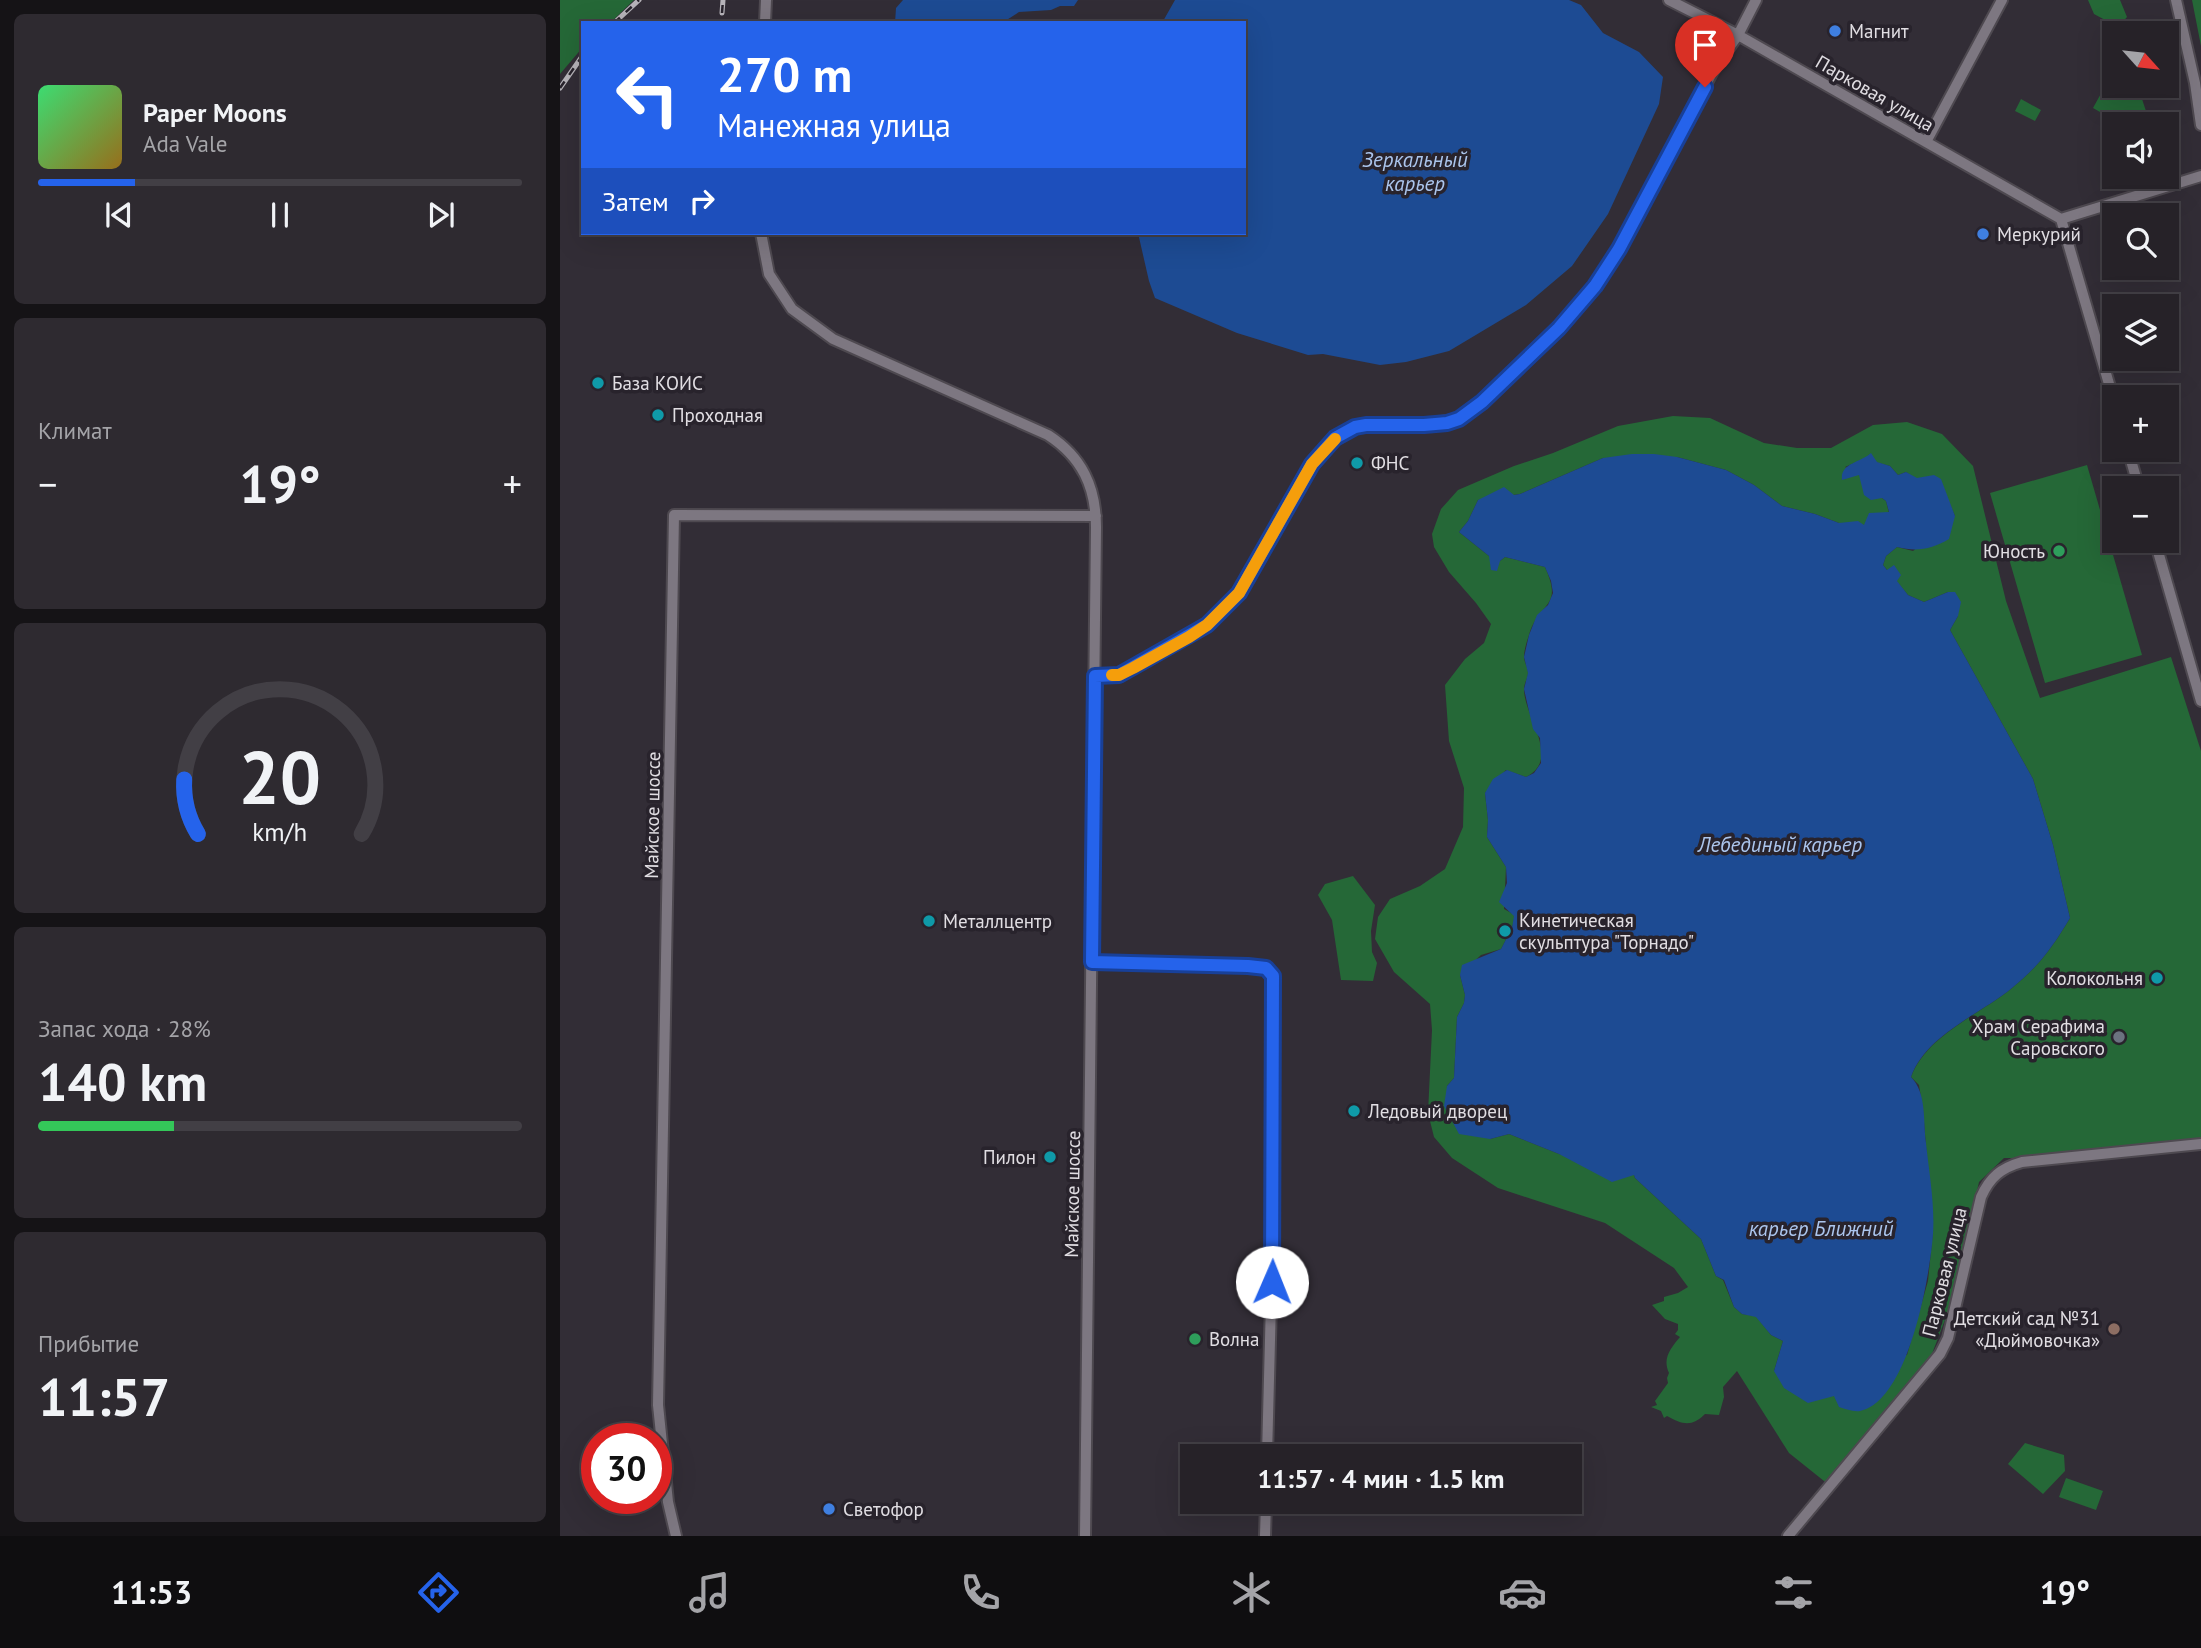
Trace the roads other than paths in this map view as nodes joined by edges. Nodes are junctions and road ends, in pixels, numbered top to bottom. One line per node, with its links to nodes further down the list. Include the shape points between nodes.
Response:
1 (766, 0): 6 (street)
2 (1669, 0): 7 (street, Парковая улица)
3 (1756, 0): 7 (street)
4 (2002, 0): 9 (street)
5 (2176, 0): 8 (street)
6 (765, 21)
7 (1738, 35): 9 (street, Парковая улица); 18 (street, via 1713,71 1619,249 1559,328 1459,419 1424,425 1366,425 1335,438 1312,464 1239,593 1207,625 1119,675)
8 (2201, 125)
9 (1926, 142): 11 (street, Парковая улица)
10 (2201, 176): 11 (street)
11 (2061, 219): 13 (street)
12 (761, 235): 14 (street, Майское шоссе, via 769,274 792,309 833,339 1062,444 1091,484)
13 (2109, 385)
14 (1096, 516): 18 (street, Майское шоссе); 24 (street, Майское шоссе, via 674,515 658,1405)
15 (2158, 553): 17 (street)
16 (2201, 653): 17 (street)
17 (2188, 657): 19 (street)
18 (1095, 676): 20 (street, Майское шоссе)
19 (2201, 701)
20 (1092, 962): 22 (street, via 1248,966 1266,968 1273,976); 25 (street, Майское шоссе)
21 (2201, 1144): 27 (street, Парковая улица, via 2022,1162 1998,1171 1981,1197 1948,1338 1940,1354)
22 (1267, 1444)
23 (1266, 1514): 26 (street)
24 (676, 1536)
25 (1085, 1536)
26 (1265, 1536)
27 (1788, 1536)

